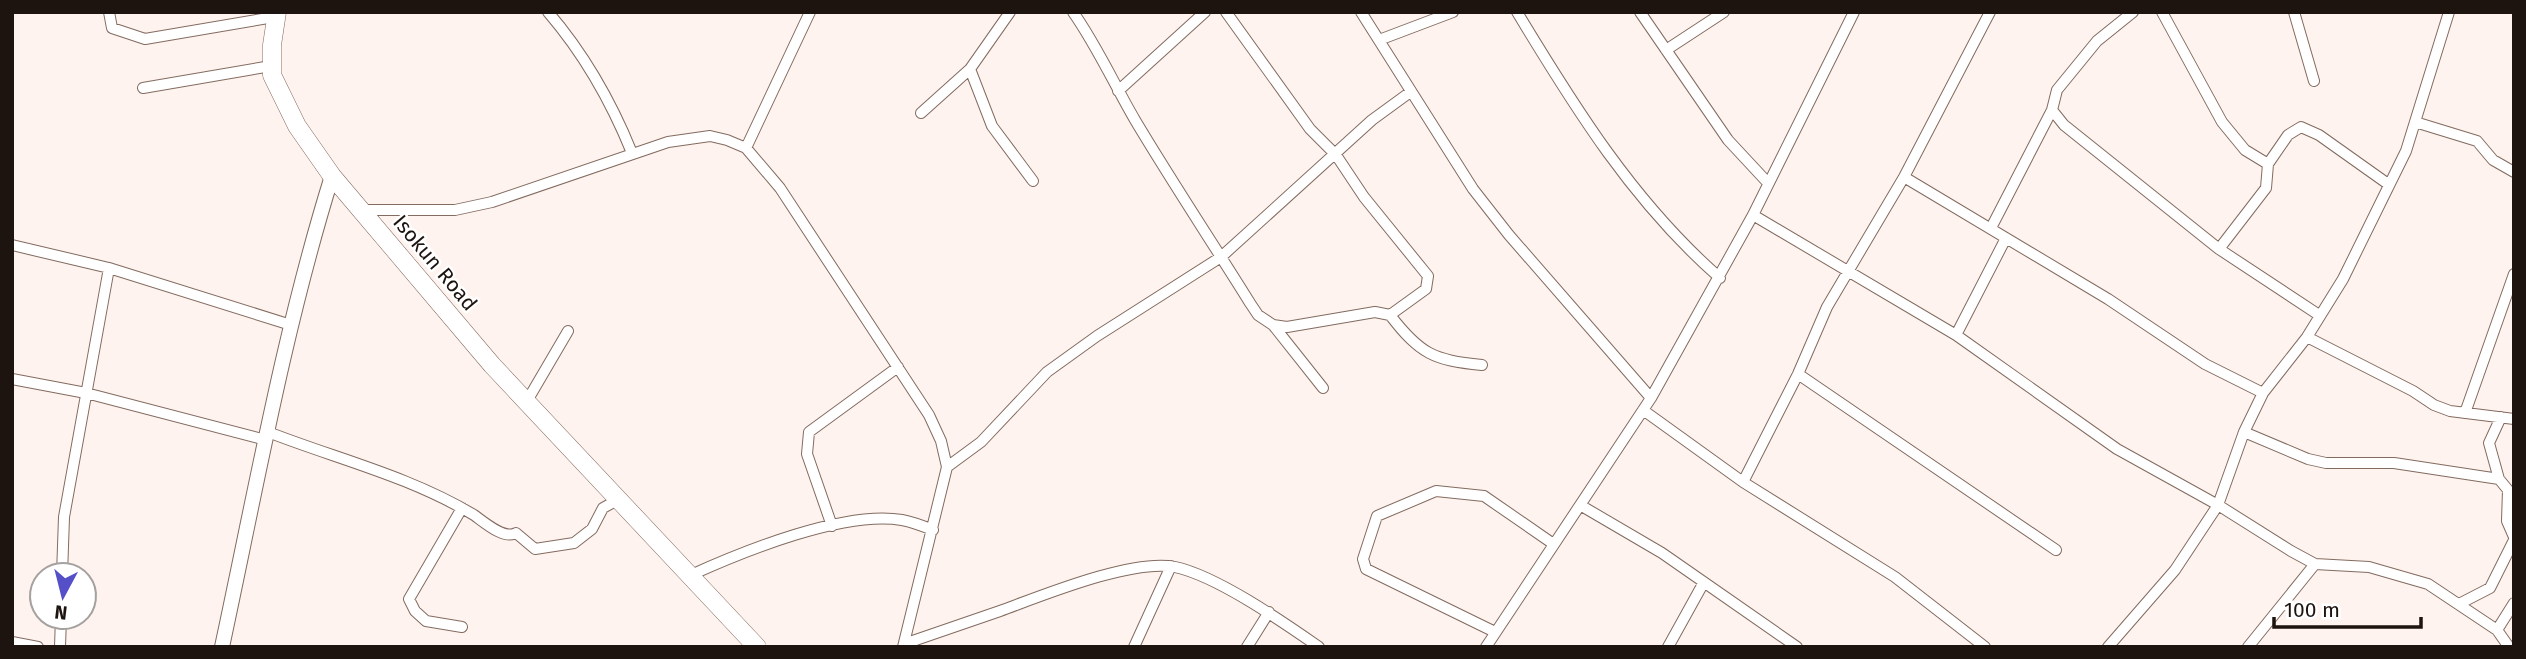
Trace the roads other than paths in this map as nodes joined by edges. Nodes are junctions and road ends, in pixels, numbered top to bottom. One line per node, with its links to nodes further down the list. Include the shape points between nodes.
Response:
1 (109, 12): 19 (street, via 112,28 139,39)
2 (548, 12): 34 (street, via 596,77)
3 (810, 12): 33 (street)
4 (1010, 12): 23 (street)
5 (1073, 12): 26 (street)
6 (1205, 12): 26 (street)
7 (1226, 12): 35 (street, via 1310,129)
8 (1361, 12): 20 (street)
9 (1453, 12): 20 (street)
10 (1517, 12): 53 (street, via 1611,160 1685,248)
11 (1640, 12): 21 (street)
12 (1724, 12): 21 (street)
13 (1854, 12): 41 (street)
14 (1990, 12): 39 (street)
15 (2133, 12): 28 (street, via 2097,41 2057,90)
16 (2162, 12): 36 (street, via 2222,122 2245,150)
17 (2294, 12): 24 (street)
18 (2449, 12): 30 (street)
19 (276, 15): 22 (main road, Isokun Road)
20 (1379, 40): 27 (street)
21 (1666, 50): 41 (street, via 1728,140)
22 (271, 66): 25 (street); 38 (main road, Isokun Road, via 283,101)
23 (970, 69): 29 (street); 40 (street, via 992,126)
24 (2314, 81)
25 (144, 88)
26 (1118, 91): 49 (street)
27 (1409, 93): 35 (street); 68 (street, via 1508,235)
28 (2052, 110): 31 (street); 32 (street)
29 (921, 113)
30 (2415, 122): 37 (street, via 2477,141 2493,160); 42 (street)
31 (2064, 125): 32 (street); 48 (street)
32 (2040, 134): 45 (street)
33 (746, 148): 34 (street, via 710,136); 62 (street, via 789,201)
34 (632, 153): 43 (street, via 492,202 455,210)
35 (1336, 155): 49 (street); 54 (street, via 1428,276 1426,289)
36 (2269, 164): 42 (street, via 2288,135 2301,127); 48 (street, via 2266,188)
37 (2514, 172)
38 (332, 176): 43 (main road, Isokun Road); 56 (street)
39 (1904, 177): 45 (street); 51 (street)
40 (1033, 181)
41 (1768, 183): 44 (street)
42 (2388, 184): 55 (street, via 2362,242)
43 (360, 210): 69 (main road, Isokun Road)
44 (1753, 215): 51 (street); 53 (street)
45 (1991, 228): 46 (street)
46 (2006, 238): 59 (street); 67 (street, via 2205,364)
47 (12, 245): 50 (street)
48 (2220, 249): 55 (street)
49 (1222, 257): 57 (street, via 1258,315); 76 (street, via 1047,372 981,442)
50 (108, 268): 56 (street); 66 (street)
51 (1848, 273): 59 (street); 63 (street, via 1809,342)
52 (2514, 274): 71 (street)
53 (1720, 278): 68 (street)
54 (1390, 315): 57 (street, via 1375,312 1287,327); 61 (street, via 1420,350 1447,361)
55 (2319, 316): 60 (street)
56 (291, 324): 75 (street)
57 (1273, 325): 65 (street)
58 (568, 331): 69 (street)
59 (1956, 335): 80 (street, via 2117,449)
60 (2306, 337): 67 (street); 71 (street, via 2434,405)
61 (1482, 365)
62 (898, 368): 76 (street, via 929,415); 83 (street, via 809,432 807,454)
63 (1798, 374): 78 (street); 87 (street)
64 (12, 379): 66 (street)
65 (1324, 388)
66 (86, 393): 75 (street); 88 (street, via 64,517)
67 (2263, 393): 74 (street)
68 (1651, 398): 70 (street)
69 (527, 401): 82 (main road, Isokun Road)
70 (1643, 410): 78 (street); 79 (street)
71 (2465, 413): 72 (street)
72 (2501, 416): 73 (street); 77 (street, via 2489,443)
73 (2514, 419)
74 (2244, 432): 77 (street, via 2326,463 2394,463); 80 (street)
75 (267, 436): 81 (street, via 371,467); 102 (street)
76 (947, 467): 84 (street)
77 (2499, 479): 85 (street, via 2508,490 2507,521)
78 (1742, 482): 110 (street, via 1895,577)
79 (1580, 505): 86 (street); 92 (street)
80 (2218, 505): 89 (street); 111 (street, via 2175,570)
81 (462, 508): 82 (street, via 506,535 516,533 527,545 543,550 575,542 592,529 603,509 614,504); 96 (street, via 409,599 426,621)
82 (629, 510): 91 (main road, Isokun Road)
83 (832, 526): 84 (street, via 882,519); 91 (street, via 745,551)
84 (933, 530): 100 (street)
85 (2514, 539): 94 (street, via 2490,588)
86 (1552, 543): 98 (street); 98 (street, via 1484,496 1461,491 1436,491 1382,513 1374,521 1363,559 1366,569)
87 (2056, 550)
88 (62, 561)
89 (2315, 564): 94 (street, via 2369,567 2402,575 2428,584); 112 (street)
90 (1171, 566): 95 (street); 100 (street, via 1073,584); 104 (street)
91 (691, 575): 103 (main road, Isokun Road)
92 (1704, 582): 108 (street); 109 (street)
93 (2514, 603): 97 (street)
94 (2459, 604): 97 (street)
95 (1269, 612): 105 (street); 106 (street)
96 (462, 627)
97 (2497, 630): 113 (street)
98 (1495, 632): 107 (street)
99 (12, 642): 101 (street)
100 (904, 645)
101 (38, 647)
102 (222, 647)
103 (757, 647)
104 (1134, 647)
105 (1248, 647)
106 (1319, 647)
107 (1486, 647)
108 (1668, 647)
109 (1797, 647)
110 (1985, 647)
111 (2108, 647)
112 (2248, 647)
113 (2509, 647)

